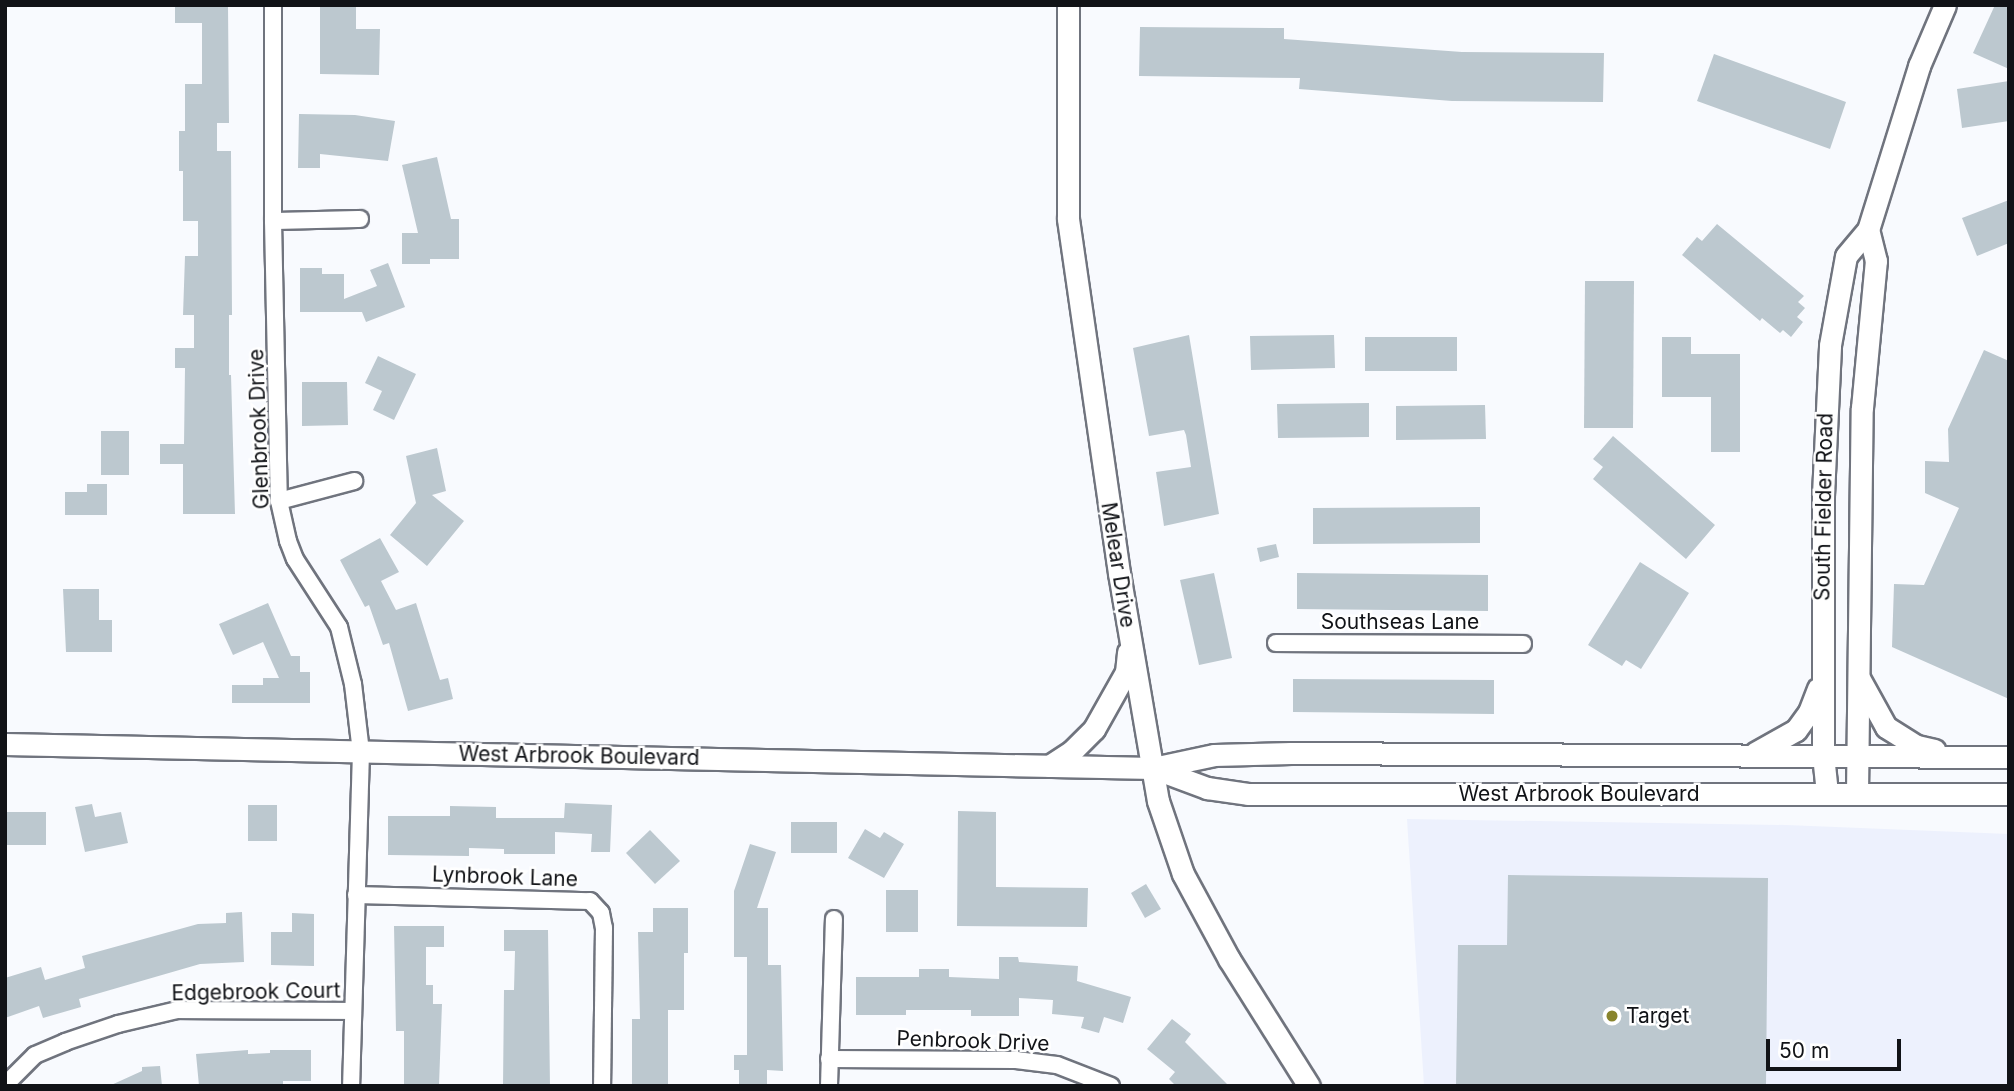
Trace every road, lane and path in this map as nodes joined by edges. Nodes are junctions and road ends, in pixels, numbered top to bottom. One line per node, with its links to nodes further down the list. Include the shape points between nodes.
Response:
1 (273, 5): 5 (street, Glenbrook Drive)
2 (1068, 5): 9 (street, Melear Drive, via 1068,219)
3 (1945, 5): 6 (street, South Fielder Road, via 1919,66)
4 (360, 219): 5 (street)
5 (273, 221): 8 (street, Glenbrook Drive)
6 (1868, 230): 12 (street, South Fielder Road, via 1846,256 1830,345 1823,495); 13 (street, South Fielder Road, via 1876,261 1862,408)
7 (354, 481): 8 (street)
8 (279, 501): 15 (street, Glenbrook Drive, via 295,559 340,627)
9 (1129, 636): 21 (street, via 1126,673 1110,705 1094,729); 22 (street, Melear Drive)
10 (1276, 643): 11 (street, Southseas Lane)
11 (1523, 644)
12 (1823, 667): 16 (street, via 1817,696 1797,730); 17 (street, South Fielder Road)
13 (1858, 674): 18 (street, South Fielder Road); 19 (street, via 1889,730 1917,746)
14 (5, 744): 15 (street, West Arbrook Boulevard)
15 (361, 752): 21 (street, West Arbrook Boulevard); 26 (street, Glenbrook Drive)
16 (1748, 755): 17 (street, West Arbrook Boulevard); 22 (street, West Arbrook Boulevard, via 1214,755)
17 (1823, 756): 18 (street, West Arbrook Boulevard); 23 (street, South Fielder Road)
18 (1857, 757): 19 (street, West Arbrook Boulevard); 24 (street, South Fielder Road)
19 (1961, 757): 20 (street, West Arbrook Boulevard)
20 (2009, 757)
21 (1049, 766): 22 (street, West Arbrook Boulevard)
22 (1153, 768): 23 (street, West Arbrook Boulevard, via 1207,788 1248,794); 35 (street, Melear Drive, via 1158,801 1183,874)
23 (1827, 793): 24 (street, West Arbrook Boulevard)
24 (1857, 793): 25 (street, West Arbrook Boulevard)
25 (2009, 794)
26 (356, 895): 28 (street, Glenbrook Drive); 32 (street, Lynbrook Lane, via 590,901 601,913 604,928)
27 (834, 919): 29 (street)
28 (353, 1011): 30 (street, Edgebrook Court, via 177,1010 65,1042 35,1055); 31 (street, Glenbrook Drive)
29 (829, 1059): 33 (street); 34 (street, Penbrook Drive, via 1016,1060 1057,1065)
30 (8, 1082)
31 (351, 1086)
32 (602, 1086)
33 (829, 1086)
34 (1111, 1086)
35 (1309, 1086)

